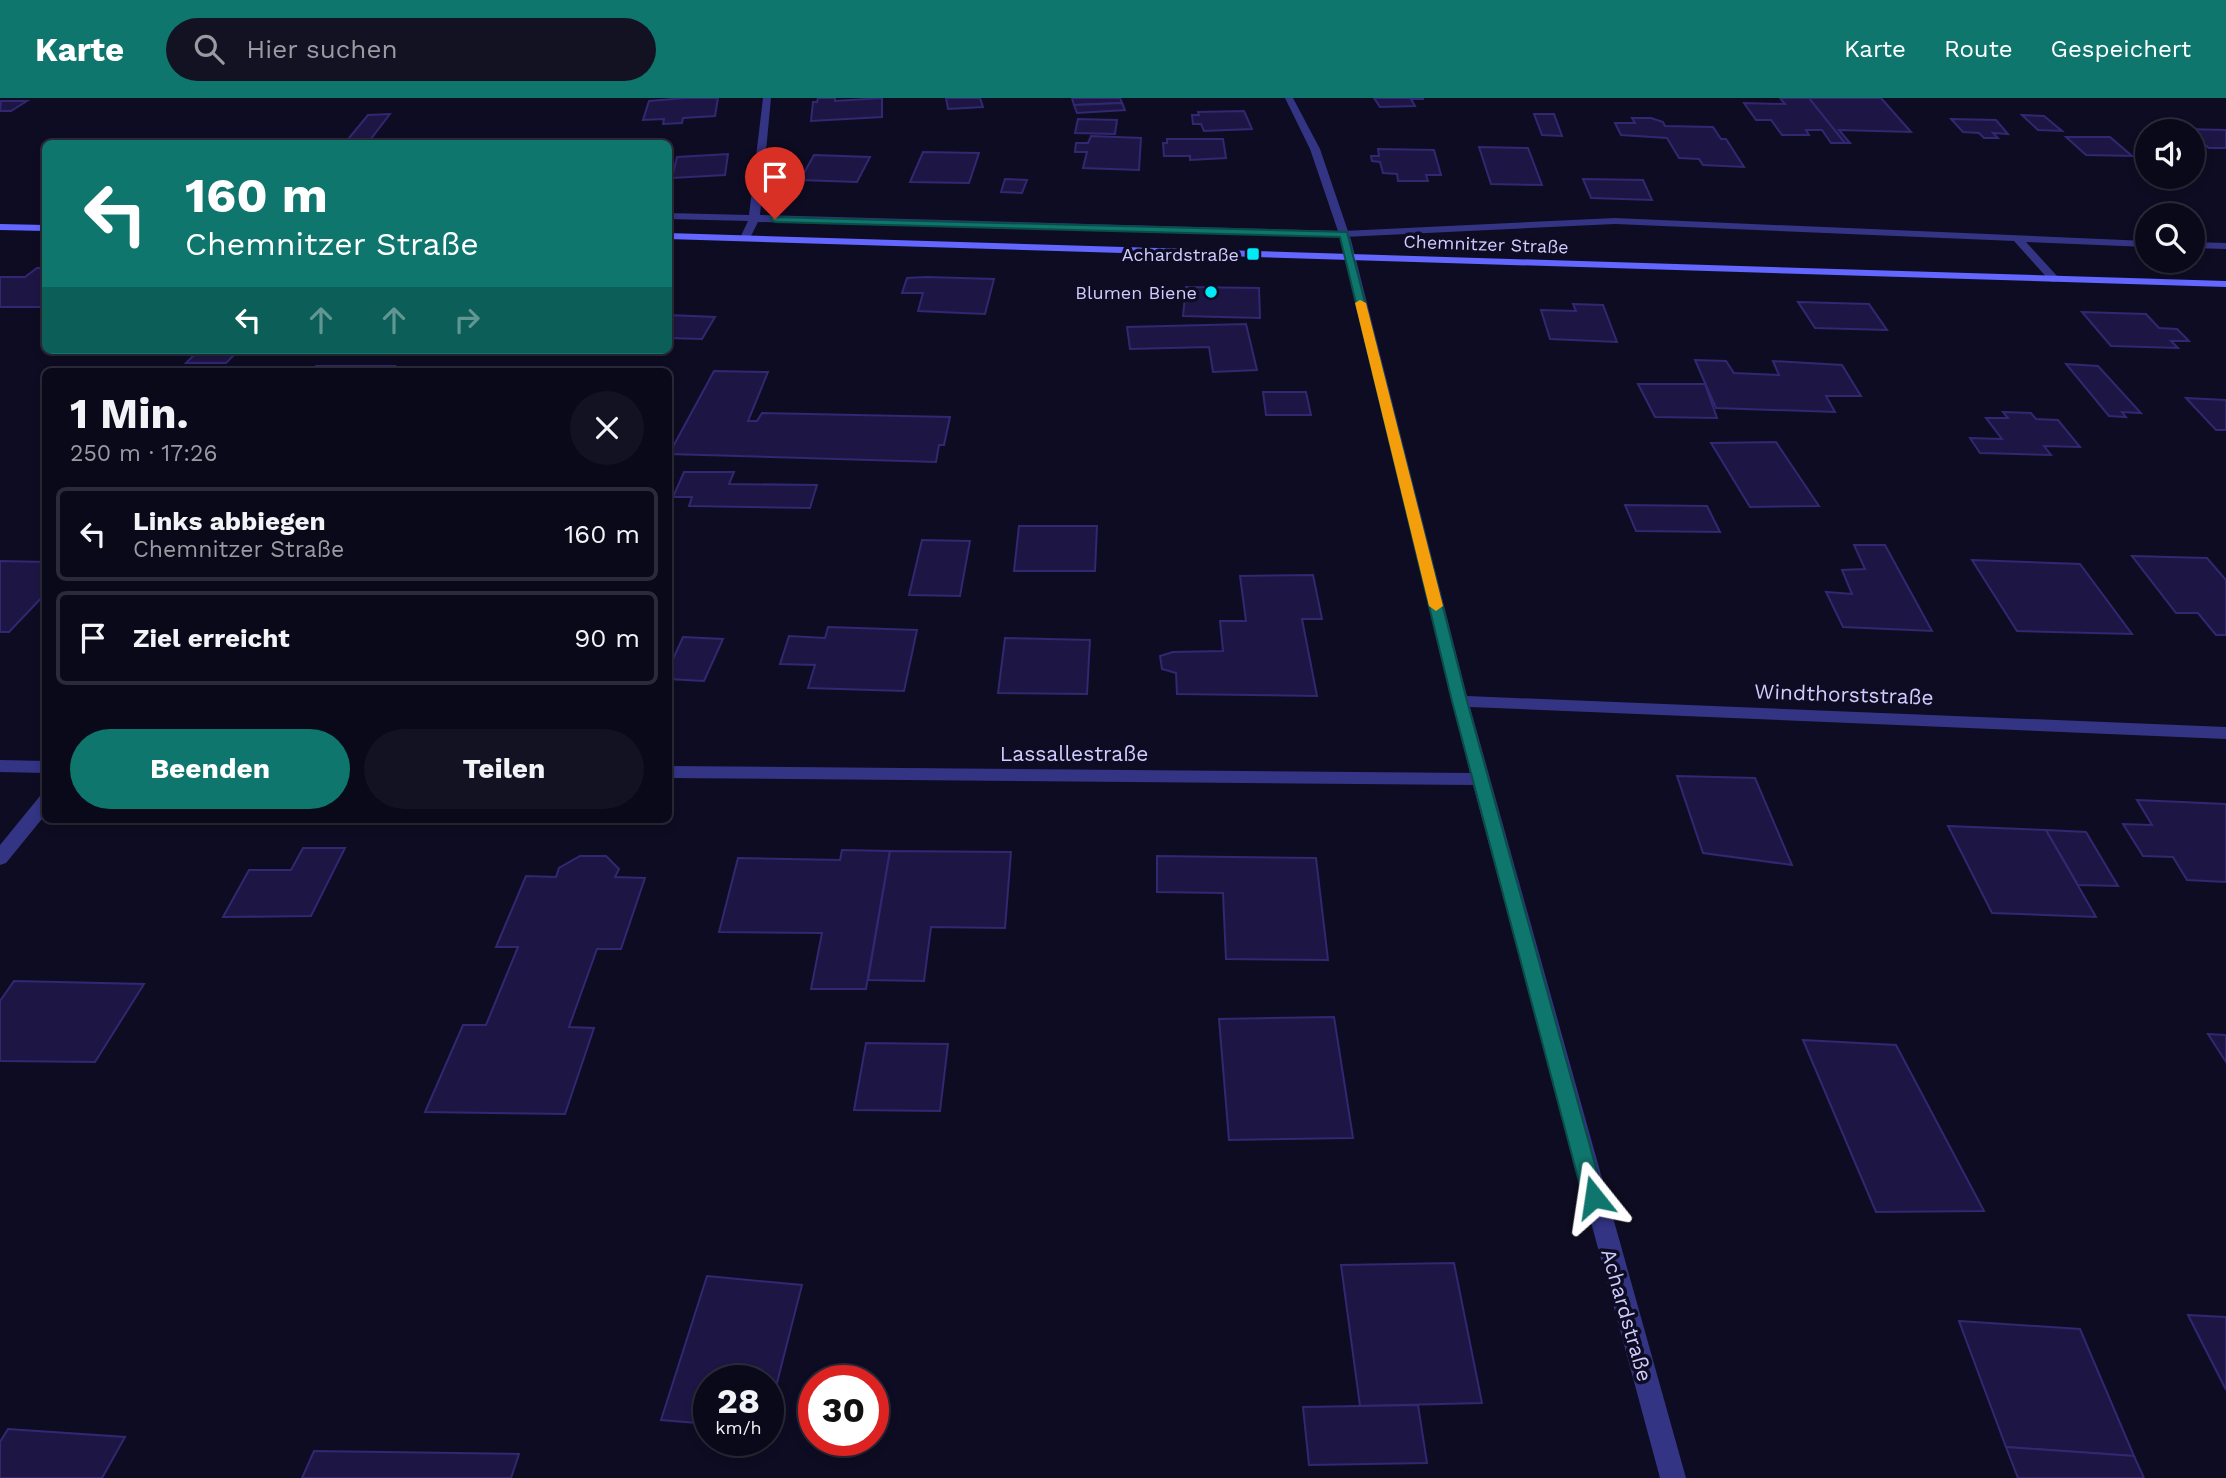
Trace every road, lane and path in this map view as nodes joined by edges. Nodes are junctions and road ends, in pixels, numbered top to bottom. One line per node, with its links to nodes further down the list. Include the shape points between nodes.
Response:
1 (767, 98): 4 (street)
2 (1289, 98): 7 (street, Achardstraße, via 1307,127)
3 (672, 216): 4 (street, Chemnitzer Straße)
4 (754, 219): 7 (street, Chemnitzer Straße); 9 (street)
5 (0, 227): 6 (main road)
6 (42, 228)
7 (1344, 234): 10 (street, Chemnitzer Straße, via 1615,221); 14 (street, Achardstraße)
8 (672, 236): 9 (main road, Chemnitzer Straße)
9 (745, 238): 14 (main road, Chemnitzer Straße)
10 (2018, 240): 11 (street, Chemnitzer Straße); 15 (street)
11 (2135, 244)
12 (2205, 245): 13 (street)
13 (2226, 246)
14 (1349, 258): 15 (main road, Chemnitzer Straße); 17 (street, Achardstraße)
15 (2054, 279): 16 (main road, Chemnitzer Straße)
16 (2226, 284)
17 (1460, 701): 18 (street, Windthorststraße); 22 (street, Achardstraße)
18 (2226, 733)
19 (0, 766): 20 (street)
20 (42, 767)
21 (672, 772): 22 (street, Lassallestraße)
22 (1480, 779): 25 (street, Achardstraße)
23 (42, 806): 24 (street)
24 (0, 858)
25 (1674, 1478)

